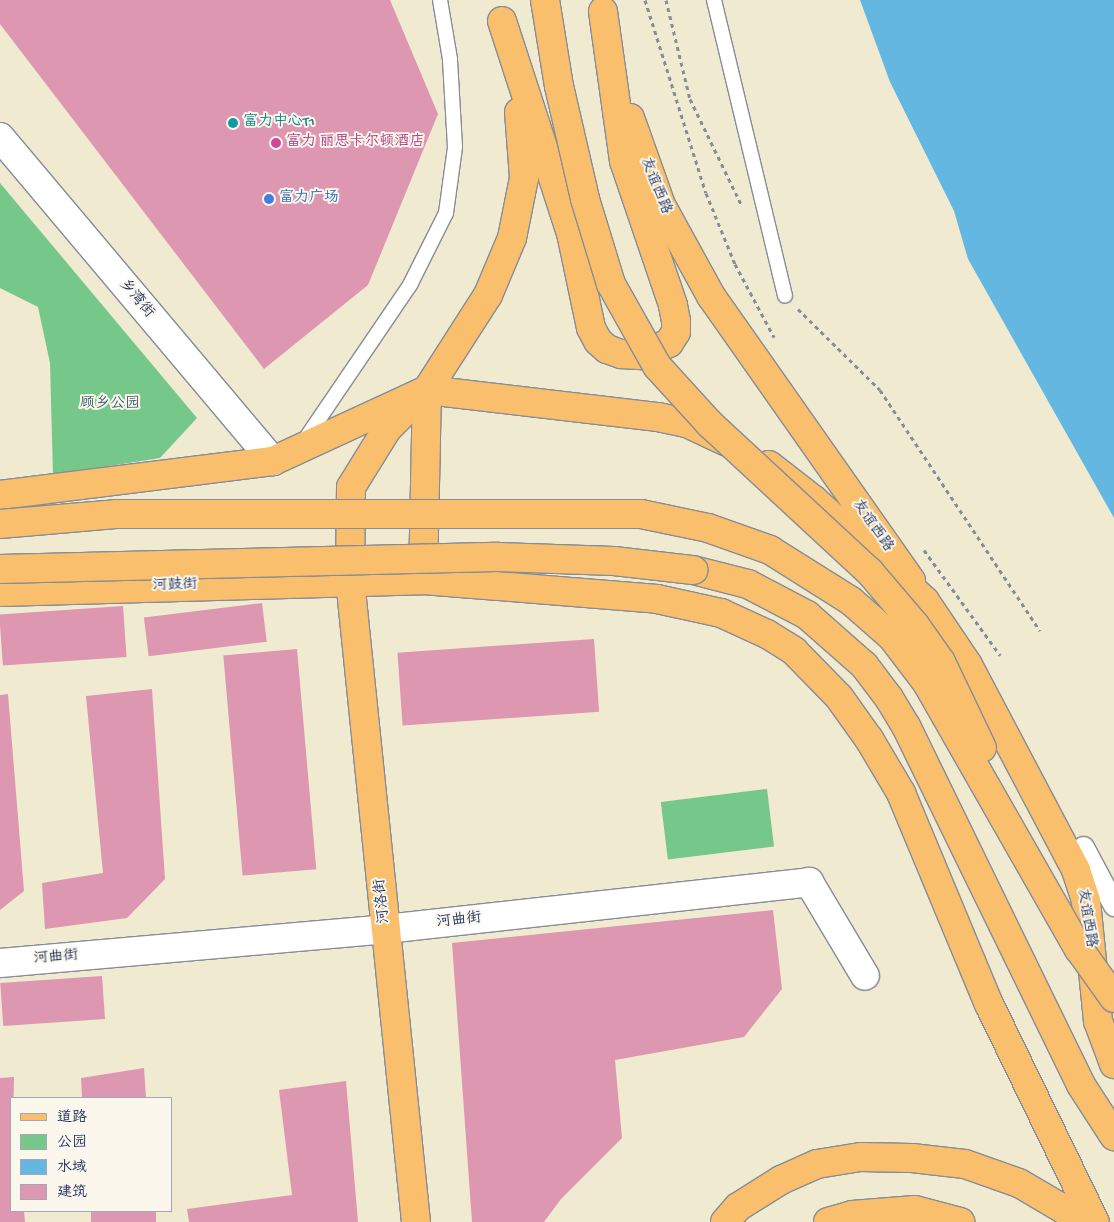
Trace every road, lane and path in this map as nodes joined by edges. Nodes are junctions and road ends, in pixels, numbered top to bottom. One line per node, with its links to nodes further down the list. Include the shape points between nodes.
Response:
1 (440, 0): 13 (lane, via 450,59 454,147 446,212 410,285)
2 (545, 0): 25 (main road, bridge, via 561,96 588,208 611,284 657,366 710,424 869,571 915,625 956,690)
3 (645, 0): 11 (path, via 706,193 735,264)
4 (666, 0): 9 (path, via 690,99)
5 (714, 0): 10 (lane)
6 (602, 5): 7 (main road, via 624,161 676,321 676,332 669,343 644,355 621,354 607,349 591,328 571,233); 21 (main road, 友谊西路, via 636,139 684,252 711,296)
7 (500, 10): 12 (main road, via 524,146 520,203 512,238 488,295)
8 (0, 137): 13 (street, 乡湾街)
9 (746, 215)
10 (785, 296): 22 (path, via 880,390)
11 (779, 346)
12 (427, 390): 13 (main road); 18 (main road, 河洛街, via 387,429 351,487); 19 (main road); 21 (main road, via 635,413 687,423 784,475)
13 (285, 456): 14 (main road)
14 (0, 495)
15 (0, 524): 25 (main road, bridge, via 116,514 632,514 679,520 738,538 801,567 851,601 892,637 927,683)
16 (920, 545): 23 (path)
17 (0, 569): 32 (main road, bridge, via 564,558 693,570 748,584 780,598 836,638 864,665 889,698 906,726 1082,1085)
18 (350, 580): 19 (main road, 河鼓街); 20 (main road, 河鼓街); 27 (main road, 河洛街)
19 (423, 580): 38 (main road, 河鼓街, via 602,594 692,606 745,622 768,634 818,672 869,739 901,793 989,1004)
20 (0, 592)
21 (925, 601): 31 (main road, 友谊西路, via 968,665 1076,870 1086,901 1098,1021)
22 (1040, 631)
23 (1000, 655)
24 (1083, 847): 26 (street)
25 (1042, 884): 30 (main road, bridge, via 1079,949)
26 (1114, 905)
27 (386, 929): 28 (street, 河曲街); 29 (street, 河曲街, via 808,882); 33 (main road, 河洛街)
28 (0, 963)
29 (865, 976)
30 (1114, 998)
31 (1114, 1064)
32 (1114, 1136)
33 (416, 1222)
34 (724, 1222): 37 (main road, via 738,1207 782,1180 817,1164 860,1157 966,1164 1019,1182)
35 (828, 1222): 36 (main road, via 852,1215 915,1210)
36 (960, 1222)
37 (1077, 1222)
38 (1094, 1222)

